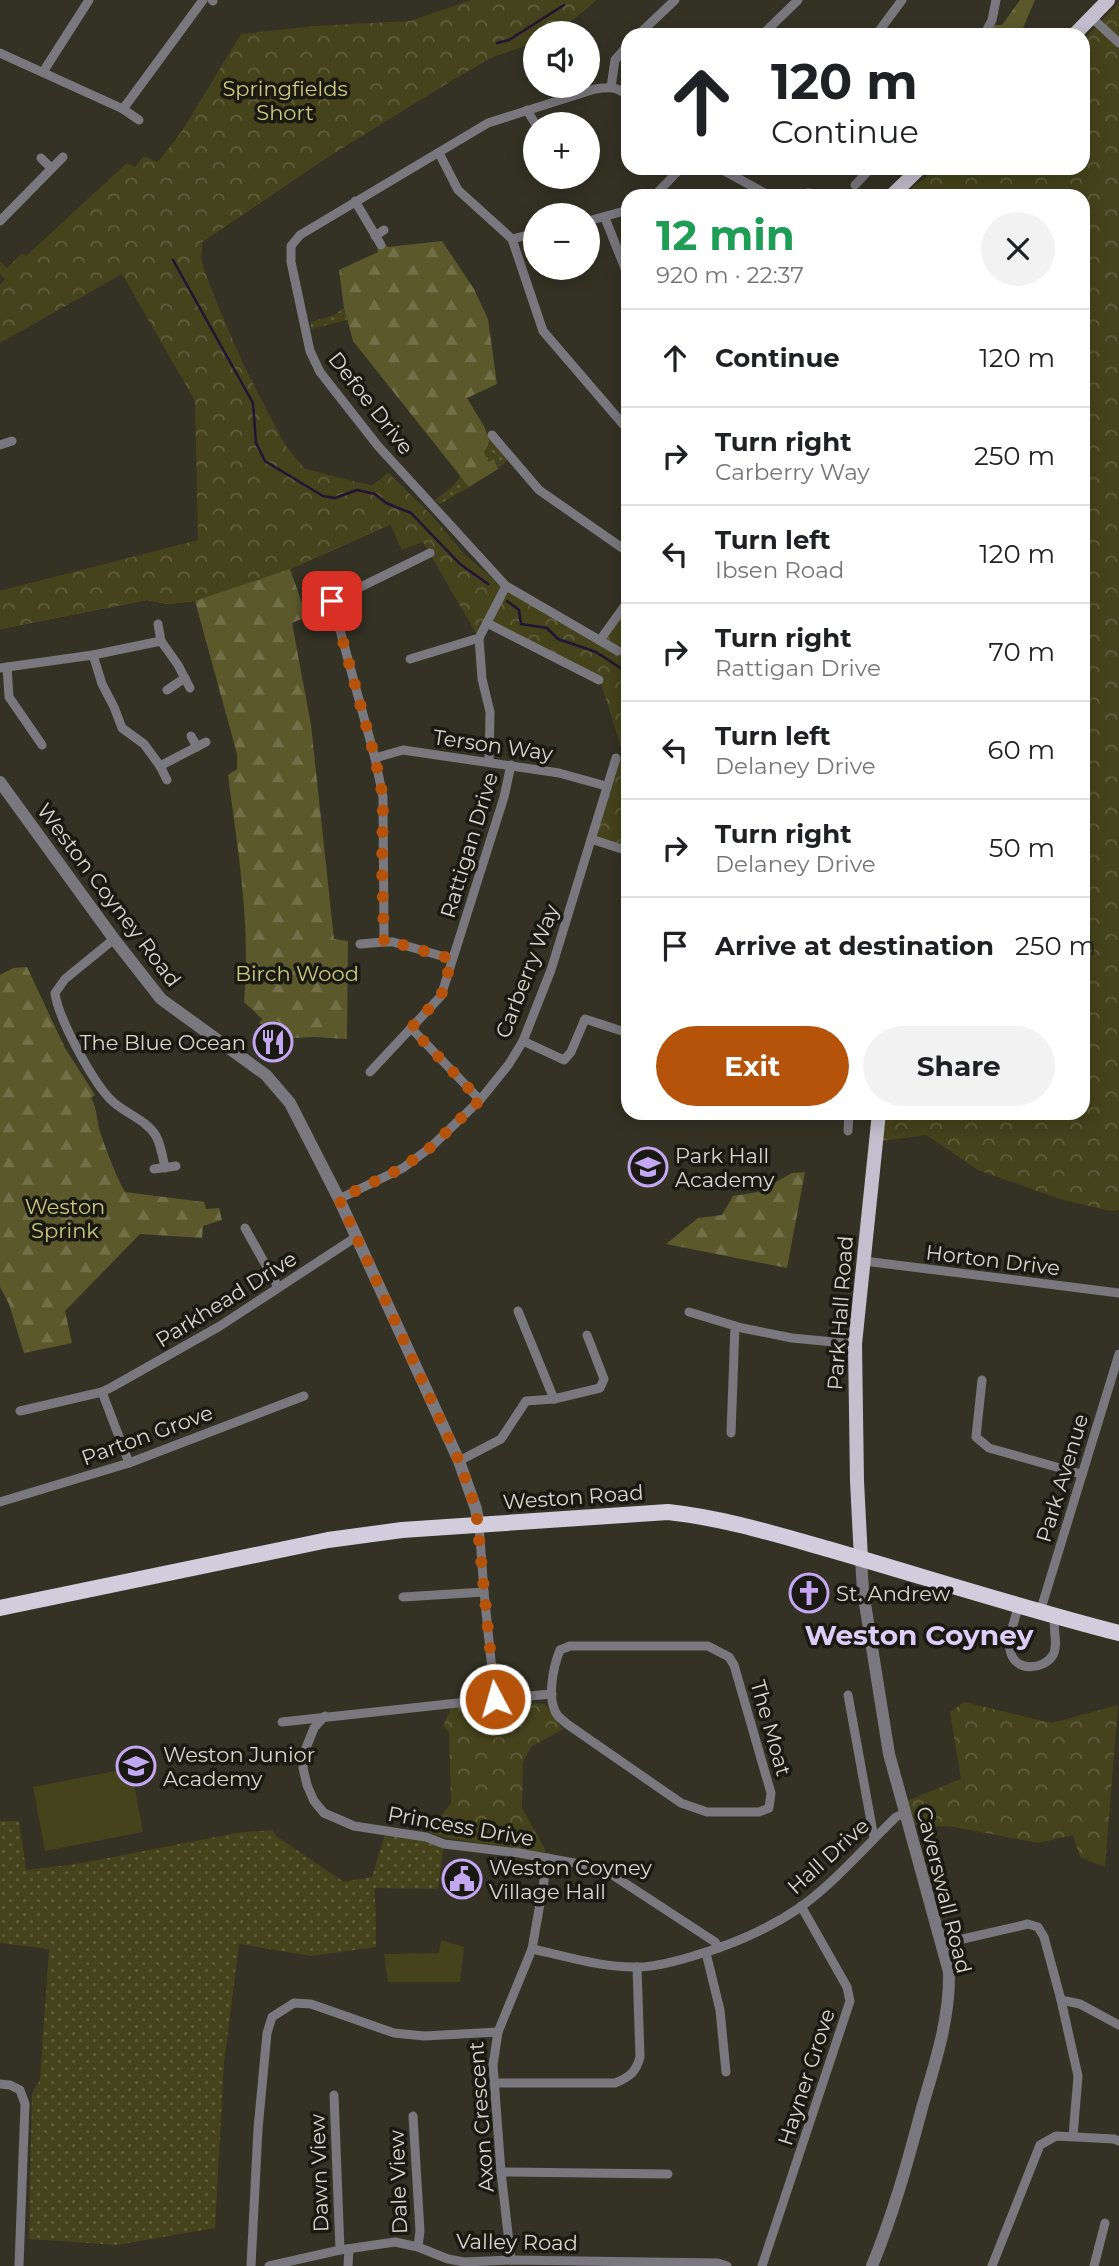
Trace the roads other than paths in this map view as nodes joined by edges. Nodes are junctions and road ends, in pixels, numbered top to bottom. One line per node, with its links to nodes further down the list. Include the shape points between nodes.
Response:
1 (89, 0): 17 (street)
2 (209, 0): 20 (street)
3 (675, 0): 9 (street)
4 (797, 0): 10 (street)
5 (902, 0): 11 (street)
6 (996, 0): 12 (street)
7 (1108, 0): 8 (main road)
8 (1091, 17): 13 (main road); 14 (street)
9 (645, 28)
10 (769, 28)
11 (881, 28)
12 (988, 28)
13 (1081, 28)
14 (1119, 43)
15 (0, 53): 17 (street)
16 (621, 53): 18 (street, via 615,60)
17 (43, 72): 20 (street)
18 (611, 87): 19 (street); 21 (street, Defoe Drive)
19 (621, 90)
20 (123, 109): 22 (street)
21 (527, 110): 23 (street, Defoe Drive, via 488,123)
22 (139, 120)
23 (439, 153): 35 (street, Defoe Drive); 43 (street, via 458,190)
24 (63, 157): 26 (street)
25 (41, 158): 26 (street)
26 (51, 169): 39 (street)
27 (674, 175): 32 (street)
28 (732, 175): 33 (street)
29 (863, 175): 31 (street)
30 (913, 175): 34 (main road)
31 (855, 185)
32 (661, 189)
33 (757, 189)
34 (898, 189)
35 (355, 201): 41 (street); 54 (street, Defoe Drive, via 300,235 291,246 310,351 320,372 378,446)
36 (621, 213): 37 (street)
37 (605, 218): 38 (street); 45 (street)
38 (600, 219)
39 (0, 221)
40 (384, 230): 41 (street)
41 (375, 236): 44 (street)
42 (523, 236): 43 (street)
43 (512, 239): 46 (street, via 543,331)
44 (381, 245)
45 (621, 258)
46 (621, 422)
47 (492, 435): 51 (street, via 539,490)
48 (12, 441): 49 (street)
49 (0, 445)
50 (409, 547): 53 (street)
51 (621, 547)
52 (429, 553): 53 (street)
53 (414, 559): 55 (street)
54 (506, 586): 58 (street); 61 (street, Defoe Drive)
55 (332, 601): 56 (street); 75 (street)
56 (313, 610)
57 (621, 611): 61 (street)
58 (487, 623): 60 (street); 68 (street)
59 (158, 624): 62 (street)
60 (479, 638): 65 (street); 77 (street, via 490,712)
61 (600, 640): 63 (street, Defoe Drive)
62 (160, 641): 64 (street); 67 (street)
63 (618, 651)
64 (93, 655): 66 (street); 79 (street, via 122,728 144,744)
65 (410, 659)
66 (4, 667): 73 (street, via 9,697)
67 (185, 678): 69 (street); 70 (street)
68 (600, 680)
69 (190, 688)
70 (167, 690)
71 (191, 736): 74 (street)
72 (206, 742): 74 (street)
73 (42, 745)
74 (197, 747): 79 (street)
75 (375, 758): 77 (street, Terson Way, via 403,750); 86 (street, via 383,797)
76 (616, 758): 82 (street, Carberry Way)
77 (489, 762): 78 (street, Terson Way)
78 (510, 765): 82 (street, Terson Way); 88 (street, Rattigan Drive)
79 (160, 766): 80 (street)
80 (167, 780)
81 (0, 782): 85 (street, Weston Coyney Road)
82 (606, 786): 83 (street, Carberry Way)
83 (592, 839): 84 (street); 91 (street, Carberry Way, via 551,970)
84 (621, 849)
85 (114, 939): 98 (street, via 65,979 55,993 56,1007 110,1100 157,1137); 100 (street, Weston Coyney Road, via 161,999 266,1075 290,1103)
86 (384, 942): 87 (street); 88 (street)
87 (360, 944)
88 (452, 959): 89 (street, Rattigan Drive, via 441,996)
89 (411, 1028): 92 (street, Rattigan Drive); 93 (street)
90 (621, 1031): 91 (street, via 585,1019 564,1060)
91 (523, 1041): 93 (street, Carberry Way)
92 (370, 1072)
93 (480, 1100): 100 (street, Carberry Way, via 402,1168)
94 (849, 1120): 96 (street)
95 (878, 1120): 103 (main road, Park Hall Road)
96 (848, 1131)
97 (176, 1166): 98 (street)
98 (165, 1168): 99 (street)
99 (154, 1170)
100 (339, 1199): 102 (street, Weston Coyney Road)
101 (245, 1228): 104 (street)
102 (356, 1237): 104 (street, Parkhead Drive); 118 (street, Weston Coyney Road)
103 (863, 1261): 105 (street, Horton Drive); 110 (main road, Park Hall Road)
104 (278, 1287): 113 (street, Parkhead Drive, via 220,1326)
105 (1119, 1293)
106 (518, 1311): 115 (street)
107 (690, 1312): 108 (street)
108 (735, 1326): 110 (street); 117 (street)
109 (587, 1335): 115 (street, via 604,1379 600,1388)
110 (855, 1344): 123 (main road, Park Hall Road)
111 (1119, 1354): 120 (street, Park Avenue)
112 (982, 1380): 120 (street, via 976,1437 989,1448)
113 (102, 1392): 116 (street, Parkhead Drive); 119 (street)
114 (304, 1396): 119 (street, Parton Grove)
115 (554, 1399): 118 (street, via 526,1401 500,1439)
116 (20, 1411)
117 (731, 1433)
118 (459, 1461): 122 (street, Weston Coyney Road)
119 (129, 1463): 121 (street, Parton Grove)
120 (1081, 1474): 128 (street, Park Avenue)
121 (0, 1502)
122 (479, 1525): 123 (highway, Weston Road, via 640,1513 703,1516); 124 (street); 127 (highway, Weston Road, via 328,1539)
123 (861, 1559): 126 (highway, Weston Road); 135 (street, Caverswall Road, via 881,1714)
124 (484, 1592): 125 (street); 132 (street)
125 (403, 1597)
126 (1018, 1607): 128 (highway, Weston Road); 128 (street, via 1010,1647 1015,1661 1023,1666 1038,1666 1054,1654 1053,1625)
127 (0, 1608)
128 (1047, 1615): 129 (highway, Weston Road)
129 (1119, 1633)
130 (552, 1694): 130 (street, The Moat, via 555,1661 560,1650 570,1646 708,1646 721,1651 734,1665 771,1793 769,1808 707,1812 681,1803 567,1724 558,1716); 132 (street)
131 (848, 1695): 136 (street)
132 (495, 1699): 133 (street)
133 (325, 1716): 134 (street); 137 (street, Princess Drive, via 314,1728 303,1768 314,1801 324,1813 354,1826)
134 (282, 1722)
135 (905, 1813): 136 (street, Hall Drive); 139 (street, Caverswall Road)
136 (874, 1838): 138 (street, Hall Drive)
137 (548, 1858): 140 (street, Princess Drive, via 611,1874); 141 (street)
138 (801, 1906): 140 (street, Hall Drive); 168 (street, Hayner Grove, via 850,2001)
139 (941, 1944): 144 (street, via 1028,1924 1038,1927); 169 (street, Caverswall Road, via 949,1984 944,2028 908,2162)
140 (719, 1948): 142 (street, Hall Drive)
141 (532, 1949): 143 (street, Hall Drive); 146 (street)
142 (706, 1953): 143 (street, Hall Drive); 148 (street, via 720,2010)
143 (637, 1967): 150 (street, via 640,2057 630,2077 615,2083)
144 (1061, 2000): 145 (street, via 1080,2004); 154 (street, via 1078,2076)
145 (1119, 2025)
146 (498, 2032): 150 (street, Axon Crescent); 164 (street, Axon Crescent, via 394,2033 311,2004 294,2003 272,2017 258,2129)
147 (735, 2060): 148 (street)
148 (725, 2061): 149 (street)
149 (726, 2072)
150 (494, 2083): 156 (street, Axon Crescent)
151 (0, 2084): 163 (street, via 20,2090 25,2104)
152 (334, 2095): 160 (street, Dawn View)
153 (413, 2116): 159 (street, Dale View)
154 (1073, 2136): 155 (street); 170 (street, via 1056,2136 1040,2145)
155 (1119, 2141)
156 (501, 2172): 157 (street); 161 (street, Axon Crescent)
157 (668, 2174)
158 (1105, 2224): 171 (street)
159 (418, 2247): 160 (street, Valley Road, via 395,2242); 162 (street, Valley Road)
160 (344, 2250): 165 (street, Valley Road); 166 (street, Dawn View)
161 (511, 2260): 162 (street, Valley Road); 167 (street, Valley Road)
162 (464, 2264)
163 (19, 2266)
164 (251, 2266)
165 (269, 2266)
166 (348, 2266)
167 (727, 2266)
168 (762, 2266)
169 (872, 2266)
170 (992, 2266)
171 (1094, 2266)

